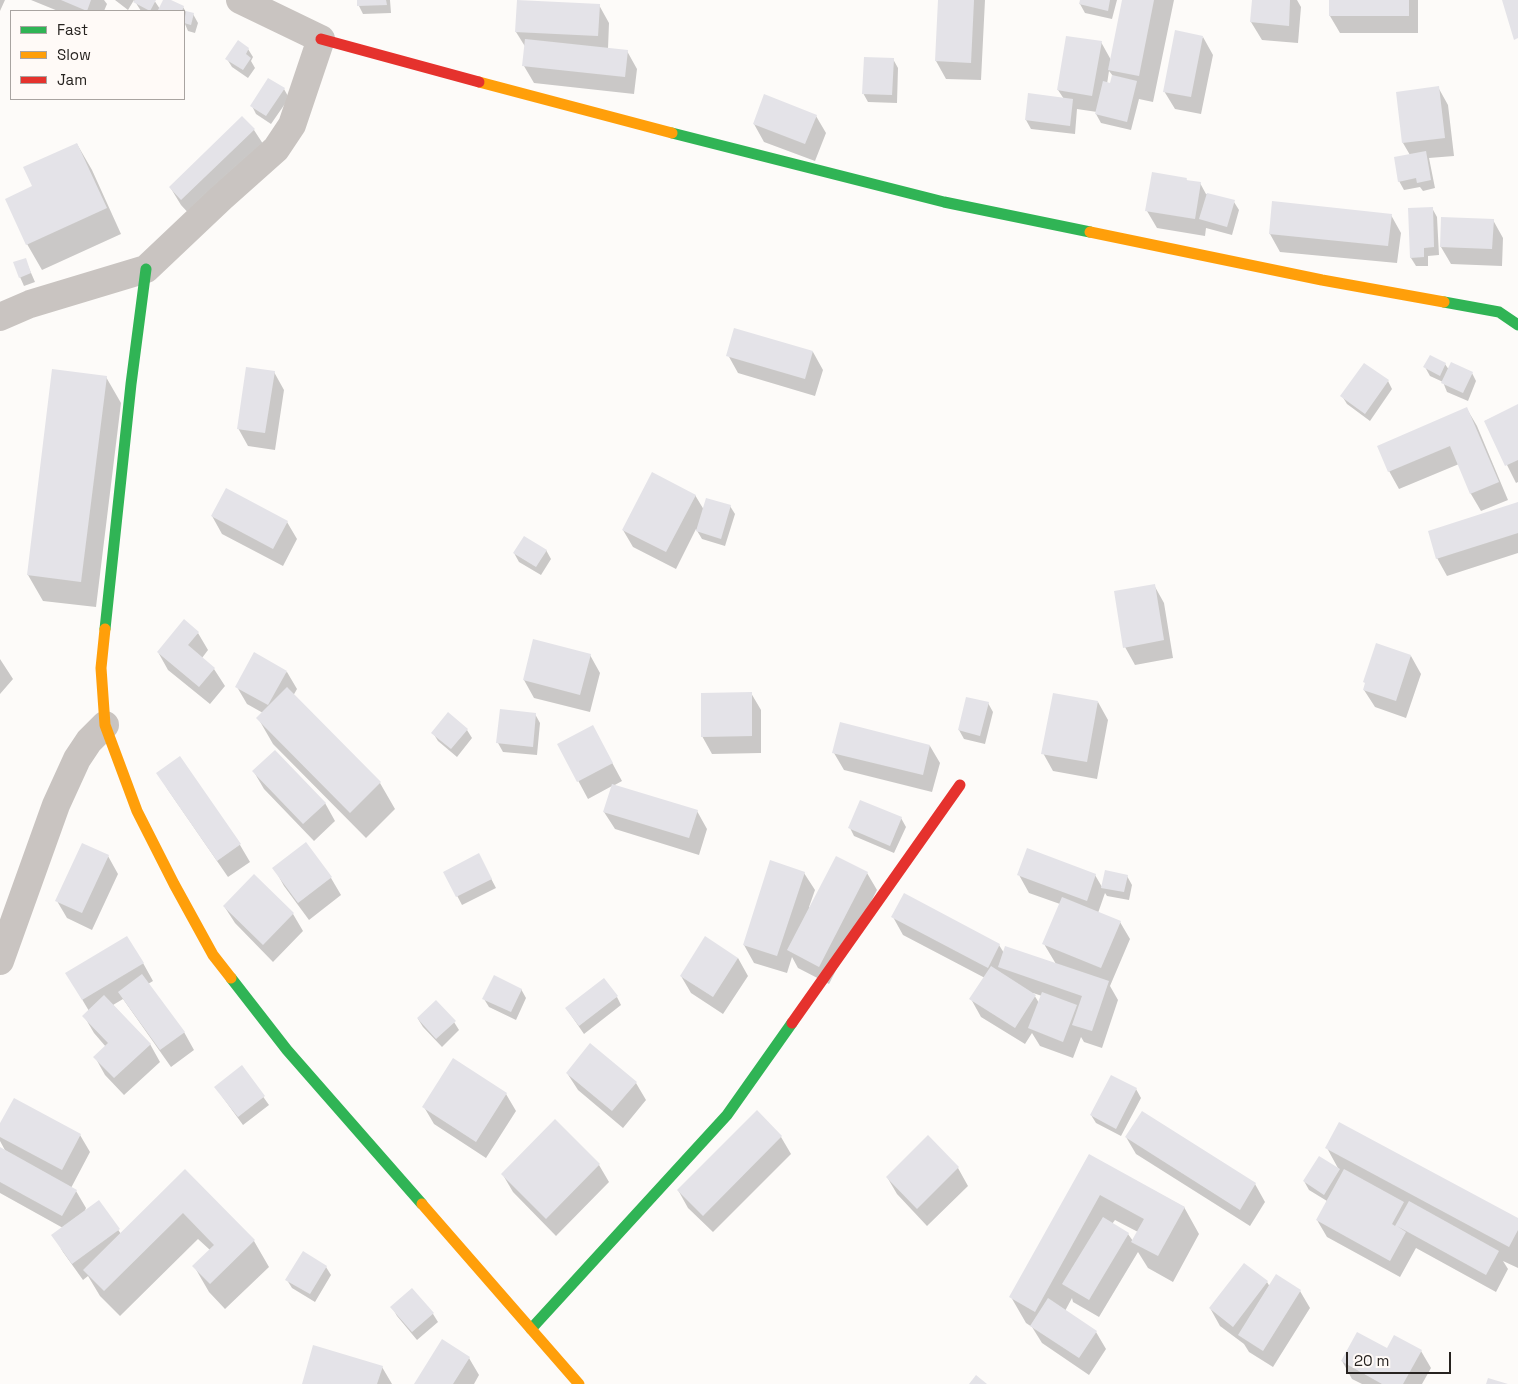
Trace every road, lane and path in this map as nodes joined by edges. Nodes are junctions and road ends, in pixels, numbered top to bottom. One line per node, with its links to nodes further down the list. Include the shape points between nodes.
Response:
1 (240, 0): 2 (street)
2 (320, 40): 3 (street, via 292,125 276,149); 5 (street, via 944,202 1322,280 1499,312)
3 (146, 269): 4 (street, via 30,304); 6 (street, via 101,668)
4 (0, 317)
5 (1518, 325)
6 (105, 725): 8 (street, via 77,759 56,805); 9 (street, via 137,811 213,955 287,1050)
7 (960, 785): 9 (street, via 727,1115)
8 (0, 961)
9 (530, 1329): 10 (street)
10 (579, 1384)

